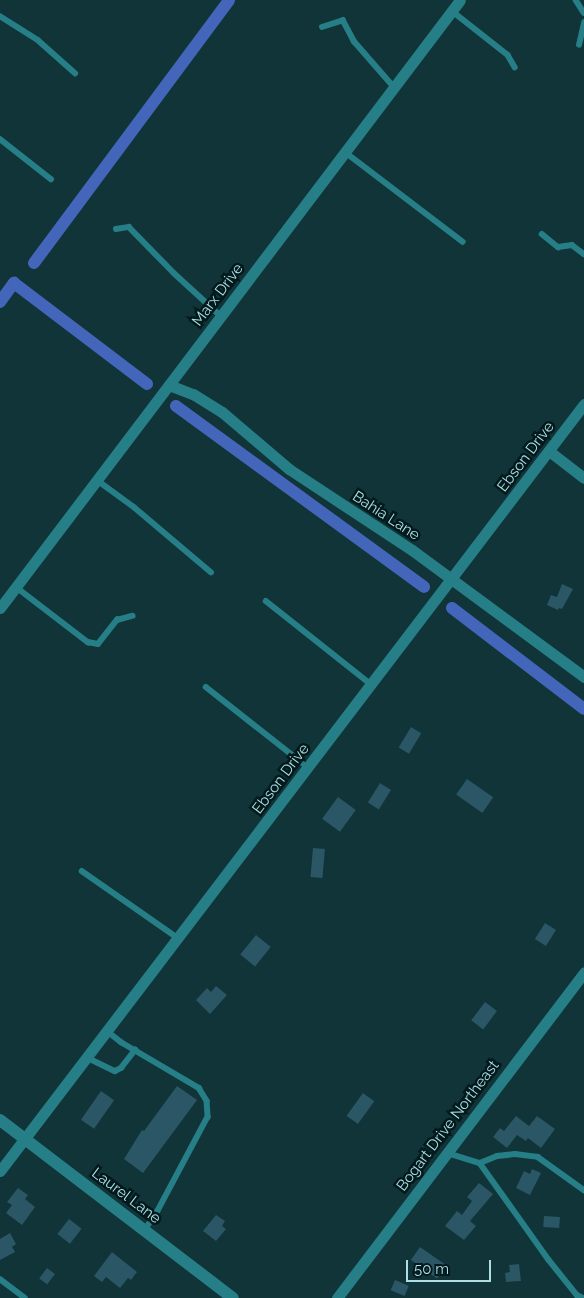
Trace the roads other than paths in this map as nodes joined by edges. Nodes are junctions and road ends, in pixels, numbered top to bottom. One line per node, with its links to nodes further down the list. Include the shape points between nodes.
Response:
1 (460, 0): 3 (street, Marx Drive)
2 (576, 0): 4 (lane)
3 (452, 11): 9 (lane, via 508,55); 11 (street, Marx Drive)
4 (584, 13)
5 (0, 16): 10 (lane, via 38,40)
6 (584, 23): 8 (lane)
7 (322, 26): 11 (lane, via 343,20 354,41)
8 (579, 45)
9 (515, 67)
10 (75, 73)
11 (394, 88): 13 (street, Marx Drive)
12 (0, 139): 14 (lane)
13 (345, 152): 17 (lane); 19 (street, Marx Drive)
14 (51, 179)
15 (116, 230): 19 (lane, via 129,226)
16 (542, 234): 18 (lane, via 558,247 572,245)
17 (463, 242)
18 (584, 254)
19 (221, 316): 20 (street, Marx Drive)
20 (169, 385): 24 (street, Marx Drive); 26 (street, Bahia Lane, via 214,407 289,469)
21 (584, 404): 22 (street, Ebson Drive)
22 (549, 451): 23 (street); 26 (street, Ebson Drive)
23 (584, 478)
24 (97, 480): 25 (lane); 27 (street, Marx Drive)
25 (211, 572)
26 (452, 579): 31 (street, Bahia Lane); 32 (street, Ebson Drive)
27 (16, 587): 29 (street, Marx Drive); 30 (lane, via 88,642 98,644 117,620)
28 (266, 601): 32 (lane)
29 (0, 608)
30 (132, 616)
31 (584, 677)
32 (372, 685): 34 (street, Ebson Drive)
33 (206, 688): 34 (lane)
34 (309, 768): 36 (street, Ebson Drive)
35 (82, 871): 36 (lane)
36 (178, 938): 38 (street, Ebson Drive)
37 (584, 973): 43 (street, Bogart Drive Northeast)
38 (107, 1030): 39 (lane); 40 (street, Ebson Drive)
39 (135, 1050): 40 (lane, via 115,1072); 47 (lane, via 199,1088 207,1102 208,1116)
40 (86, 1057): 42 (street, Ebson Drive)
41 (0, 1120): 42 (street, Laurel Lane)
42 (24, 1138): 45 (street, Ebson Drive); 47 (street, Laurel Lane)
43 (446, 1153): 44 (lane); 51 (street, Bogart Drive Northeast)
44 (480, 1164): 46 (lane, via 497,1156 538,1157); 52 (lane, via 549,1260)
45 (0, 1171)
46 (584, 1190)
47 (145, 1230): 49 (street, Laurel Lane)
48 (0, 1279): 50 (lane)
49 (229, 1297)
50 (25, 1298)
51 (337, 1298)
52 (583, 1298)

